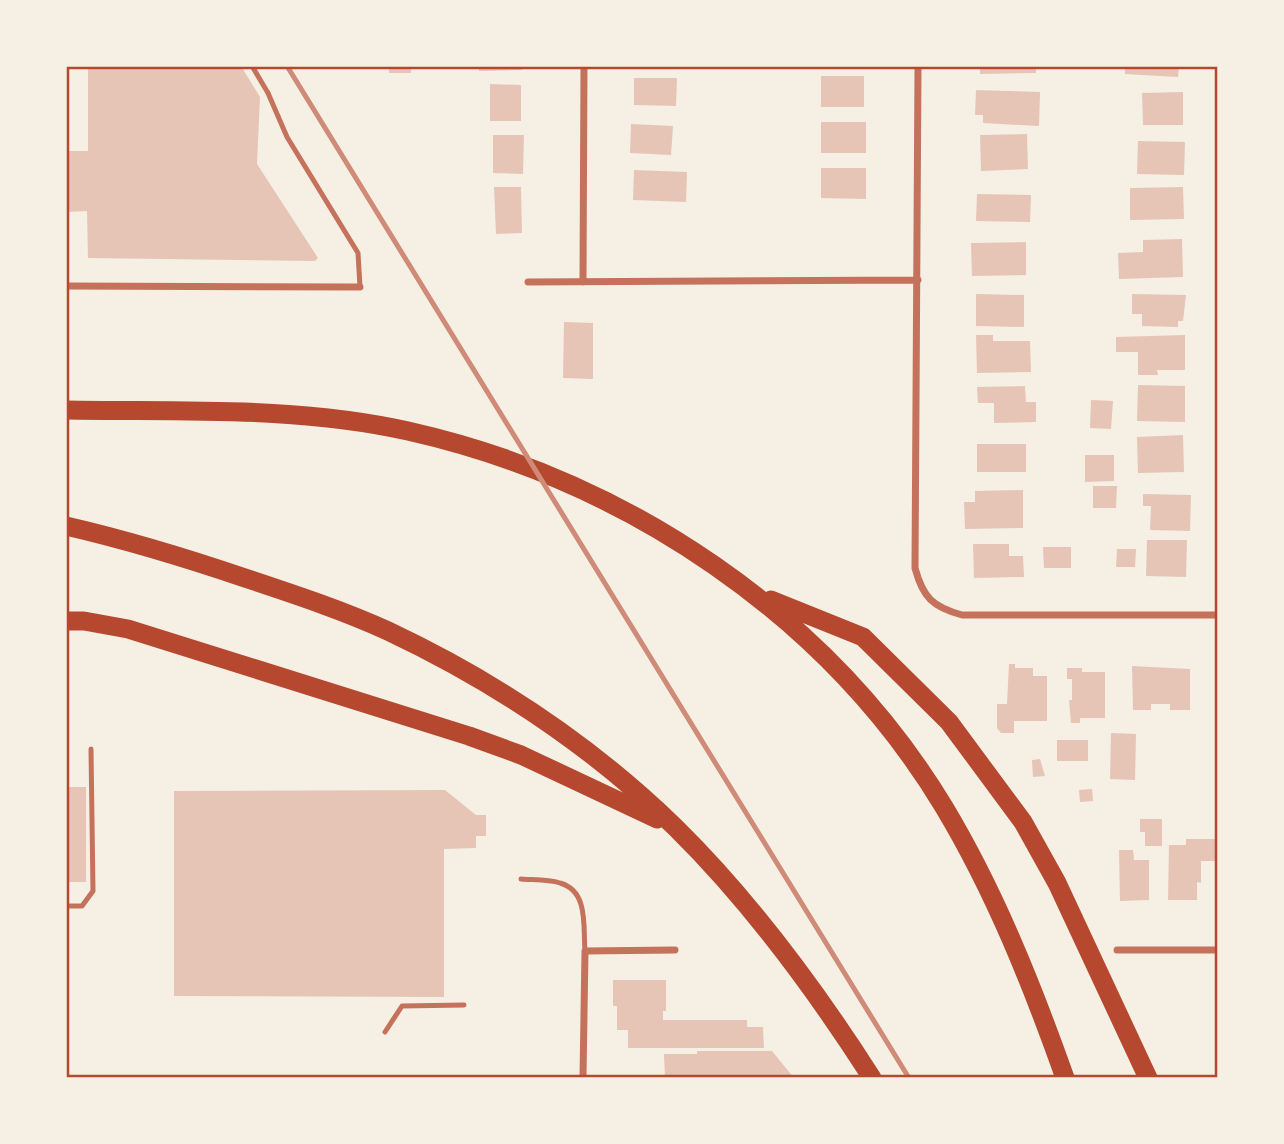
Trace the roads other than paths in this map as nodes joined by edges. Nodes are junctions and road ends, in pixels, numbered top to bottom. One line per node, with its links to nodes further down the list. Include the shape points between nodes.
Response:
1 (252, 66): 8 (lane, via 287,138 358,253)
2 (584, 66): 6 (street)
3 (918, 66): 4 (street)
4 (918, 280): 6 (street); 12 (street, via 915,568 929,600 962,615)
5 (528, 282): 6 (street)
6 (583, 282)
7 (66, 286): 8 (street)
8 (360, 287)
9 (66, 410): 11 (highway, via 268,414 406,430 514,462 607,500)
10 (66, 526): 15 (highway, via 186,558 386,630 503,692 553,726)
11 (754, 594): 26 (highway, via 855,687 943,805 1004,923); 27 (highway, via 863,637 949,722 1030,835)
12 (1217, 615)
13 (66, 621): 15 (highway, via 128,629 469,736 521,755)
14 (91, 749): 17 (lane, via 93,891 82,906)
15 (676, 828): 25 (highway, via 778,943)
16 (521, 879): 21 (lane, via 562,883 577,893 582,903)
17 (66, 906)
18 (675, 950): 21 (street)
19 (1117, 950): 20 (street)
20 (1217, 950)
21 (585, 951): 24 (street)
22 (464, 1005): 23 (lane, via 402,1006)
23 (385, 1032)
24 (583, 1077)
25 (872, 1077)
26 (1065, 1077)
27 (1148, 1077)

